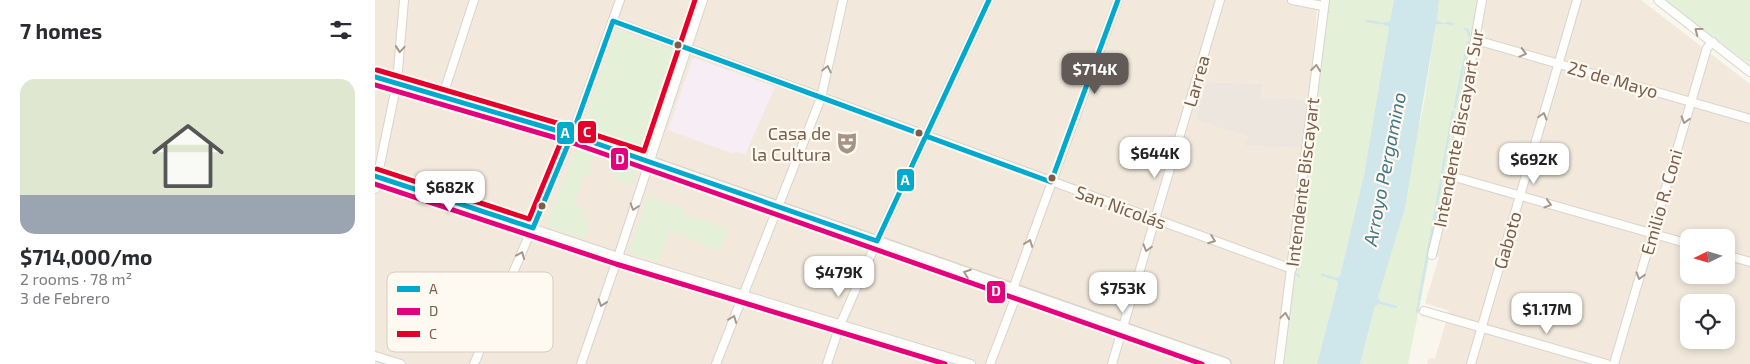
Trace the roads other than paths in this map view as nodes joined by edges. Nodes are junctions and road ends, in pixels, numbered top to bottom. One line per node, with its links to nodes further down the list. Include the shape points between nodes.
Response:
1 (404, 0): 21 (street, one-way to 21)
2 (474, 0): 22 (street)
3 (620, 0): 14 (street)
4 (703, 0): 17 (street)
5 (843, 0): 23 (street, one-way to 5)
6 (989, 0): 27 (street)
7 (1118, 0): 31 (street)
8 (1220, 0): 35 (street, Larrea)
9 (1291, 0): 13 (street)
10 (1482, 0): 15 (street, Intendente Biscayart Sur)
11 (1577, 0): 18 (street, Gaboto)
12 (1658, 0): 16 (street, one-way to 12)
13 (1324, 3): 44 (street, Intendente Biscayart, one-way to 13)
14 (613, 22): 17 (street, San Nicolás); 26 (street)
15 (1475, 40): 18 (street, 25 de Mayo, one-way to 18); 30 (street, Intendente Biscayart Sur)
16 (1713, 42): 19 (street); 24 (street, Emilio R. Coni, via 1707,48)
17 (687, 48): 23 (street, San Nicolás); 28 (street)
18 (1559, 62): 24 (street, 25 de Mayo); 33 (street, Gaboto, one-way to 18)
19 (1750, 72)
20 (375, 77): 21 (street)
21 (397, 82): 22 (street); 29 (street)
22 (443, 95): 26 (street)
23 (821, 98): 27 (street, San Nicolás); 34 (street)
24 (1691, 101): 25 (street, 25 de Mayo); 37 (street, Emilio R. Coni, one-way to 37)
25 (1750, 119)
26 (572, 134): 28 (street); 36 (street)
27 (924, 136): 31 (street, San Nicolás); 38 (street)
28 (649, 161): 34 (street); 41 (street, one-way to 41)
29 (376, 176): 32 (street); 36 (street)
30 (1451, 176): 33 (street); 40 (street, Intendente Biscayart Sur)
31 (1051, 182): 35 (street, San Nicolás); 46 (street, one-way to 31)
32 (375, 189)
33 (1519, 196): 37 (street, one-way to 37); 51 (street, Gaboto)
34 (777, 207): 38 (street); 47 (street)
35 (1155, 220): 44 (street, San Nicolás, one-way to 44); 50 (street, Larrea, one-way to 50)
36 (533, 228): 41 (street); 45 (street, one-way to 36)
37 (1652, 234): 39 (street); 66 (street, Emilio R. Coni, one-way to 66)
38 (877, 241): 46 (street, one-way to 38); 49 (street)
39 (1680, 242)
40 (1432, 255)
41 (618, 258): 47 (street); 56 (street, one-way to 56)
42 (1735, 258): 43 (street)
43 (1750, 262)
44 (1292, 269): 63 (street, Intendente Biscayart, one-way to 44)
45 (514, 272)
46 (1016, 290): 50 (street); 60 (street)
47 (743, 294): 49 (street); 57 (street, one-way to 47)
48 (1424, 312): 51 (street)
49 (839, 325): 58 (street); 59 (street)
50 (1124, 328): 61 (street, Larrea); 62 (street)
51 (1481, 328): 64 (street, Gaboto); 65 (street)
52 (479, 352): 55 (street, one-way to 52)
53 (375, 356): 54 (street)
54 (401, 364)
55 (474, 364)
56 (581, 364)
57 (715, 364)
58 (827, 364)
59 (971, 364)
60 (991, 364)
61 (1112, 364)
62 (1225, 364)
63 (1279, 364)
64 (1471, 364)
65 (1607, 364)
66 (1614, 364)

